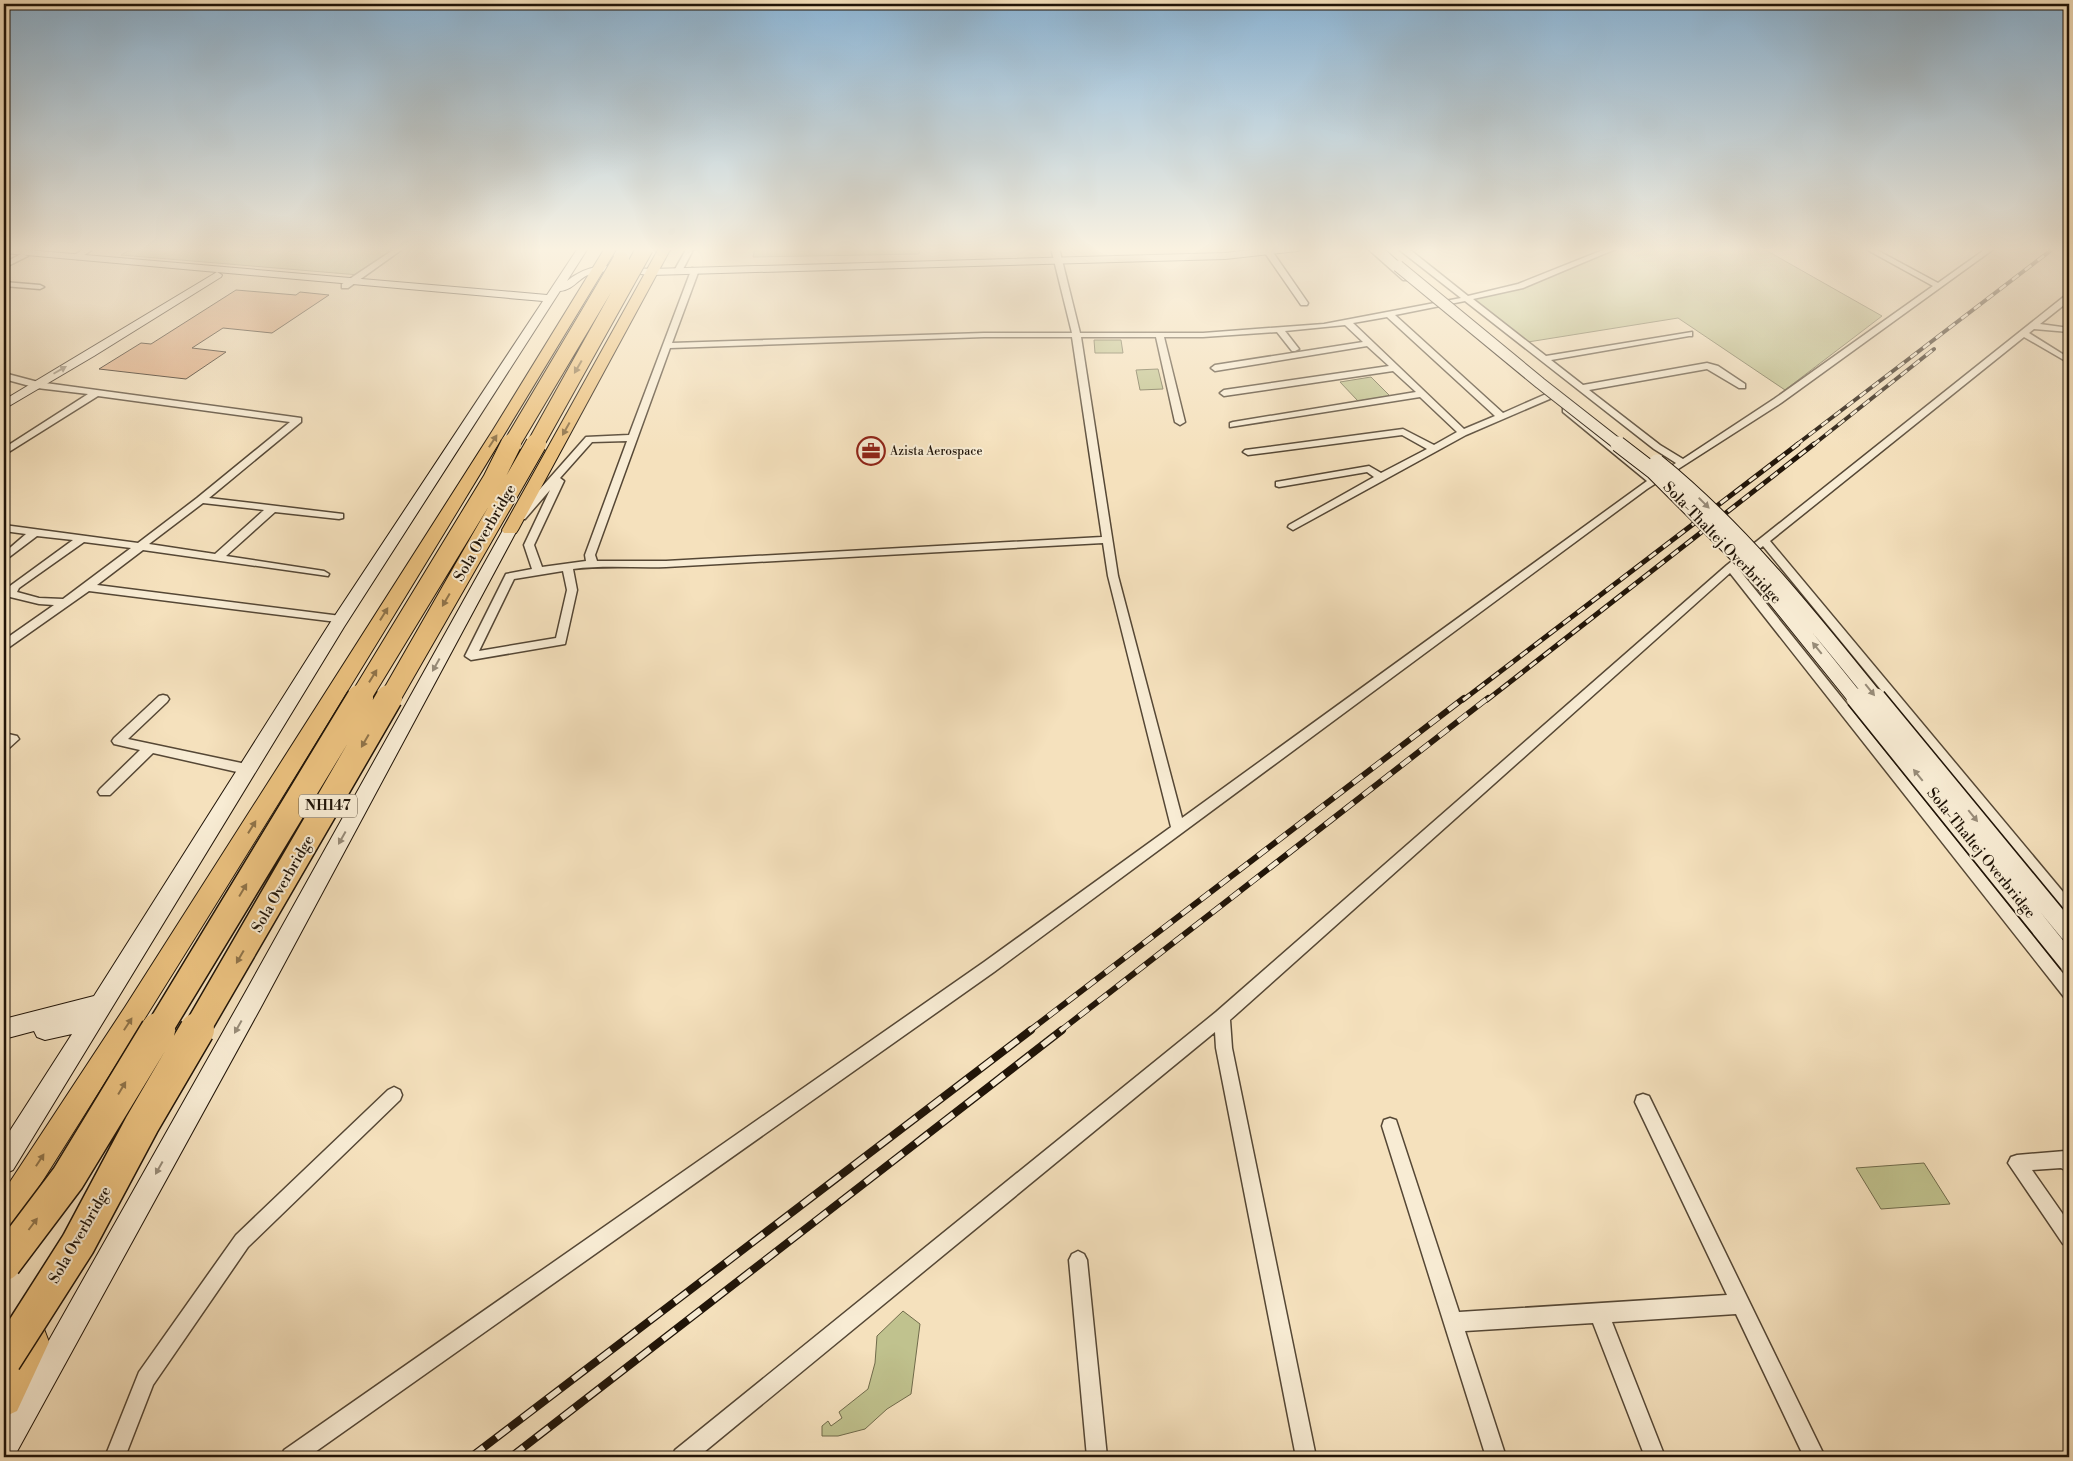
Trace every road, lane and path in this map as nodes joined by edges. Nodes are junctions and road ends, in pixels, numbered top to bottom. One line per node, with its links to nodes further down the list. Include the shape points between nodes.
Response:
1 (151, 316): 28 (street)
2 (538, 316): 77 (street)
3 (569, 316): 97 (main road, one-way to 3, via 144,998)
4 (587, 316): 101 (highway, Sola Overbridge / NH147, one-way to 4, bridge, via 68,1178 483,496 506,450)
5 (617, 316): 99 (highway, Sola Overbridge / NH147, one-way to 99, bridge, via 497,513 142,1124)
6 (626, 316): 62 (main road, one-way to 62, via 607,357)
7 (677, 316): 26 (street)
8 (1071, 316): 21 (street)
9 (1377, 316): 17 (street)
10 (1391, 316): 44 (street)
11 (1453, 316): 41 (street)
12 (1462, 316): 86 (street, Sola-Thaltej Overbridge, one-way to 12, bridge, via 1753,571 1653,471 1540,383)
13 (1469, 316): 85 (street, Sola-Thaltej Overbridge, one-way to 85, bridge, via 1681,481 1714,513 1794,599)
14 (1490, 316): 29 (street)
15 (1896, 316): 53 (street, via 1759,415)
16 (2045, 316): 18 (street)
17 (1346, 322): 19 (street); 25 (street)
18 (2032, 326): 20 (street); 23 (street)
19 (1279, 329): 24 (street); 27 (street)
20 (2069, 330)
21 (1076, 334): 24 (street); 26 (street); 65 (street)
22 (1688, 334): 29 (street)
23 (2024, 334): 30 (street); 66 (street)
24 (1159, 335): 45 (street)
25 (1368, 343): 31 (street); 32 (street)
26 (666, 346): 48 (street)
27 (1295, 349)
28 (90, 354): 34 (street, one-way to 28); 36 (street, via 77,371)
29 (1545, 359): 37 (street)
30 (2069, 362)
31 (1215, 368)
32 (1395, 368): 39 (street); 40 (street)
33 (4, 376): 34 (street)
34 (37, 385): 36 (street); 42 (street)
35 (1742, 386): 37 (street, via 1707,366)
36 (52, 387): 38 (street); 43 (street)
37 (1582, 388): 53 (street, via 1657,447)
38 (96, 393): 51 (street); 57 (street, via 298,420)
39 (1224, 393)
40 (1422, 394): 46 (street); 47 (street)
41 (1549, 396): 44 (street); 55 (street)
42 (4, 405)
43 (4, 416)
44 (1502, 416): 47 (street)
45 (1180, 422)
46 (1233, 425)
47 (1463, 434): 50 (street)
48 (633, 438): 49 (street); 70 (street, via 590,555)
49 (589, 439): 62 (street); 73 (street, via 563,473 529,545)
50 (1434, 449): 52 (street, via 1403,432); 54 (street)
51 (4, 452)
52 (1248, 452)
53 (1683, 463): 55 (street)
54 (1381, 477): 56 (street, via 1369,469); 60 (street)
55 (1654, 482): 83 (street)
56 (1279, 484)
57 (201, 500): 58 (street); 67 (street)
58 (272, 509): 59 (street); 68 (street)
59 (339, 516)
60 (1293, 527)
61 (4, 528): 63 (street)
62 (510, 530): 107 (street, one-way to 107)
63 (35, 532): 64 (street); 69 (street)
64 (83, 538): 67 (street); 76 (street, via 15,586 10,594 39,601)
65 (1108, 540): 70 (street, via 666,564); 83 (street, via 1113,576)
66 (1765, 542): 72 (street); 84 (street)
67 (139, 546): 68 (street); 75 (street)
68 (218, 557): 74 (street)
69 (4, 558)
70 (592, 563): 71 (street)
71 (568, 566): 73 (street); 73 (street, via 572,590 561,640 472,656 510,576)
72 (1731, 567): 87 (street); 89 (street)
73 (538, 570)
74 (324, 574)
75 (87, 587): 76 (street); 77 (street)
76 (63, 602): 78 (street)
77 (341, 620): 81 (street)
78 (4, 645)
79 (163, 699): 80 (street, via 118,741)
80 (150, 748): 81 (street); 82 (street)
81 (246, 769): 88 (street)
82 (105, 792)
83 (1178, 829): 109 (street, via 989,967)
84 (2069, 909)
85 (2069, 932)
86 (2069, 963)
87 (2069, 992)
88 (98, 1012): 90 (street); 91 (street); 95 (street)
89 (1222, 1016): 110 (street); 112 (street, via 1224,1048)
90 (4, 1029)
91 (4, 1040)
92 (394, 1095): 108 (street, via 242,1241 146,1379)
93 (1643, 1102): 102 (street)
94 (1390, 1126): 104 (street)
95 (4, 1162)
96 (2069, 1164): 98 (street, via 2065,1159 2017,1163)
97 (4, 1216)
98 (2069, 1238)
99 (78, 1244): 105 (highway, Sola Overbridge / NH147, bridge); 106 (highway, bridge)
100 (1078, 1260): 111 (street)
101 (4, 1263)
102 (1741, 1304): 103 (street); 115 (street)
103 (1599, 1313): 104 (street); 114 (street)
104 (1452, 1322): 113 (street)
105 (4, 1360)
106 (4, 1398)
107 (4, 1447)
108 (115, 1457)
109 (291, 1457)
110 (682, 1457)
111 (1097, 1457)
112 (1306, 1457)
113 (1496, 1457)
114 (1655, 1457)
115 (1815, 1457)

